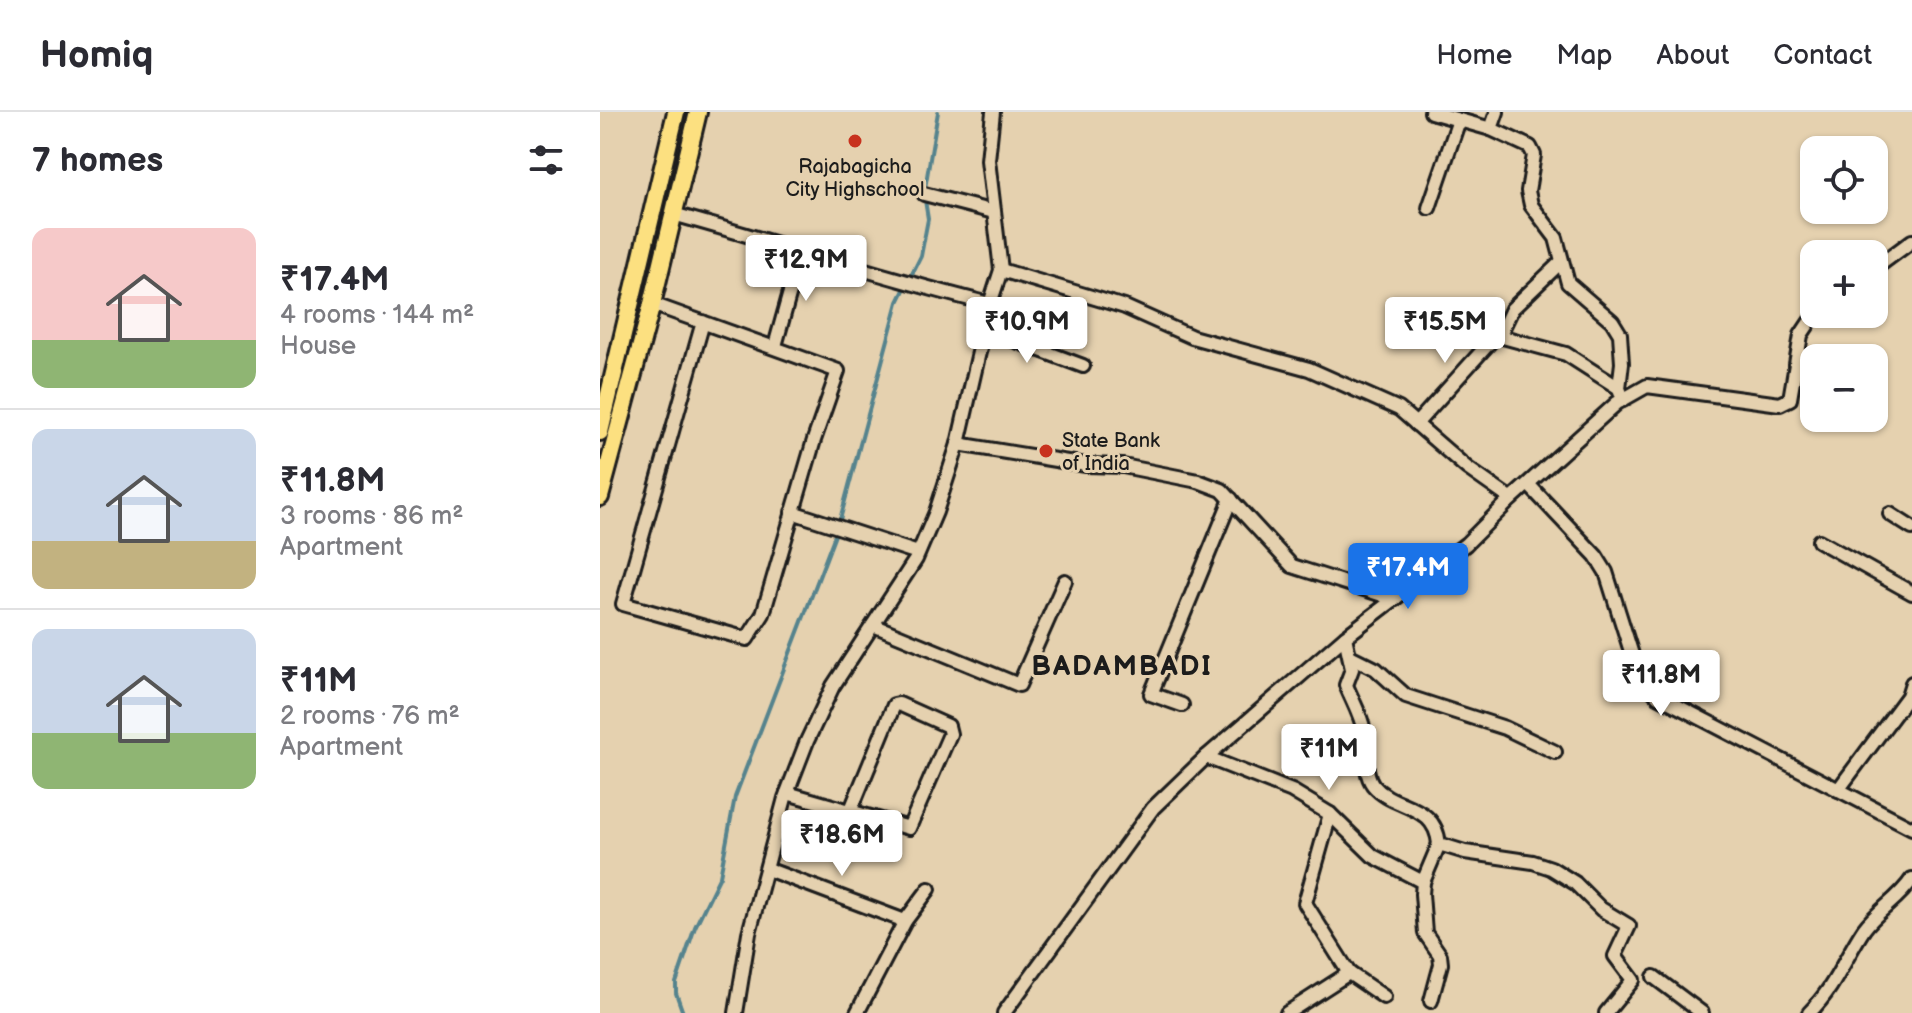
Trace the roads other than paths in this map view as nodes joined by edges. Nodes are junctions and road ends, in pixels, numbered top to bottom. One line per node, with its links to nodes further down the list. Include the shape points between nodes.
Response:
1 (676, 112): 27 (main road)
2 (698, 112): 11 (main road)
3 (993, 112): 10 (street, via 988,160)
4 (1431, 112): 6 (street)
5 (1497, 112): 7 (street)
6 (1459, 120): 7 (street); 9 (street)
7 (1491, 129): 15 (street, via 1530,147 1531,205 1556,238)
8 (924, 194): 10 (street)
9 (1429, 208)
10 (994, 212): 16 (street)
11 (673, 214): 13 (street); 17 (main road)
12 (1912, 241): 14 (street)
13 (802, 249): 18 (street); 23 (street)
14 (1888, 259)
15 (1561, 262): 22 (street, via 1512,309); 25 (street, via 1568,283 1620,334)
16 (1001, 270): 18 (street); 26 (street, via 1125,307 1192,337 1309,369 1399,409)
17 (652, 304): 19 (street); 30 (main road)
18 (990, 304): 21 (street)
19 (703, 322): 23 (street); 33 (street, via 623,604 747,639 763,614)
20 (1806, 328): 25 (street, via 1790,399 1780,404 1647,386)
21 (984, 329): 24 (street); 28 (street)
22 (1499, 336): 25 (street, via 1566,354); 26 (street)
23 (775, 346): 33 (street, via 838,371)
24 (1083, 366)
25 (1621, 394): 29 (street)
26 (1416, 424): 32 (street)
27 (600, 432)
28 (958, 444): 31 (street, via 1164,472 1222,490); 37 (street)
29 (1528, 484): 32 (street); 48 (street, via 1606,572 1639,677 1658,696)
30 (600, 497)
31 (1231, 499): 40 (street, via 1292,566); 45 (street, via 1151,694)
32 (1511, 499): 40 (street, via 1466,544)
33 (792, 512): 37 (street)
34 (1890, 514): 35 (street)
35 (1912, 528)
36 (1819, 541): 39 (street)
37 (918, 553): 41 (street)
38 (1065, 581): 41 (street, via 1019,685)
39 (1912, 593)
40 (1395, 599): 42 (street)
41 (873, 625): 49 (street, via 833,686)
42 (1345, 637): 43 (street); 47 (street)
43 (1350, 656): 46 (street, via 1376,669 1406,696 1505,728); 53 (street, via 1346,685 1365,731 1371,782 1428,818)
44 (1912, 683): 48 (street, via 1908,696)
45 (1182, 705)
46 (1555, 752)
47 (1206, 757): 51 (street, via 1277,783); 65 (street, via 1153,808)
48 (1838, 790): 52 (street)
49 (787, 793): 50 (street); 54 (street)
50 (850, 812): 50 (street, via 894,705 948,726 950,734 909,828)
51 (1330, 814): 56 (street, via 1373,856); 59 (street, via 1305,903)
52 (1912, 828)
53 (1439, 844): 56 (street); 67 (street, via 1551,868 1629,926 1615,956 1633,980)
54 (767, 869): 58 (street); 63 (street, via 749,933)
55 (1912, 879): 69 (street, via 1864,930 1827,994)
56 (1423, 882): 62 (street, via 1425,933 1441,964)
57 (929, 889): 58 (street)
58 (905, 921): 64 (street)
59 (1349, 973): 61 (street); 66 (street)
60 (1654, 977): 68 (street)
61 (1384, 997)
62 (1431, 1001)
63 (736, 1013)
64 (857, 1013)
65 (1004, 1013)
66 (1287, 1013)
67 (1606, 1013)
68 (1702, 1013)
69 (1809, 1013)

